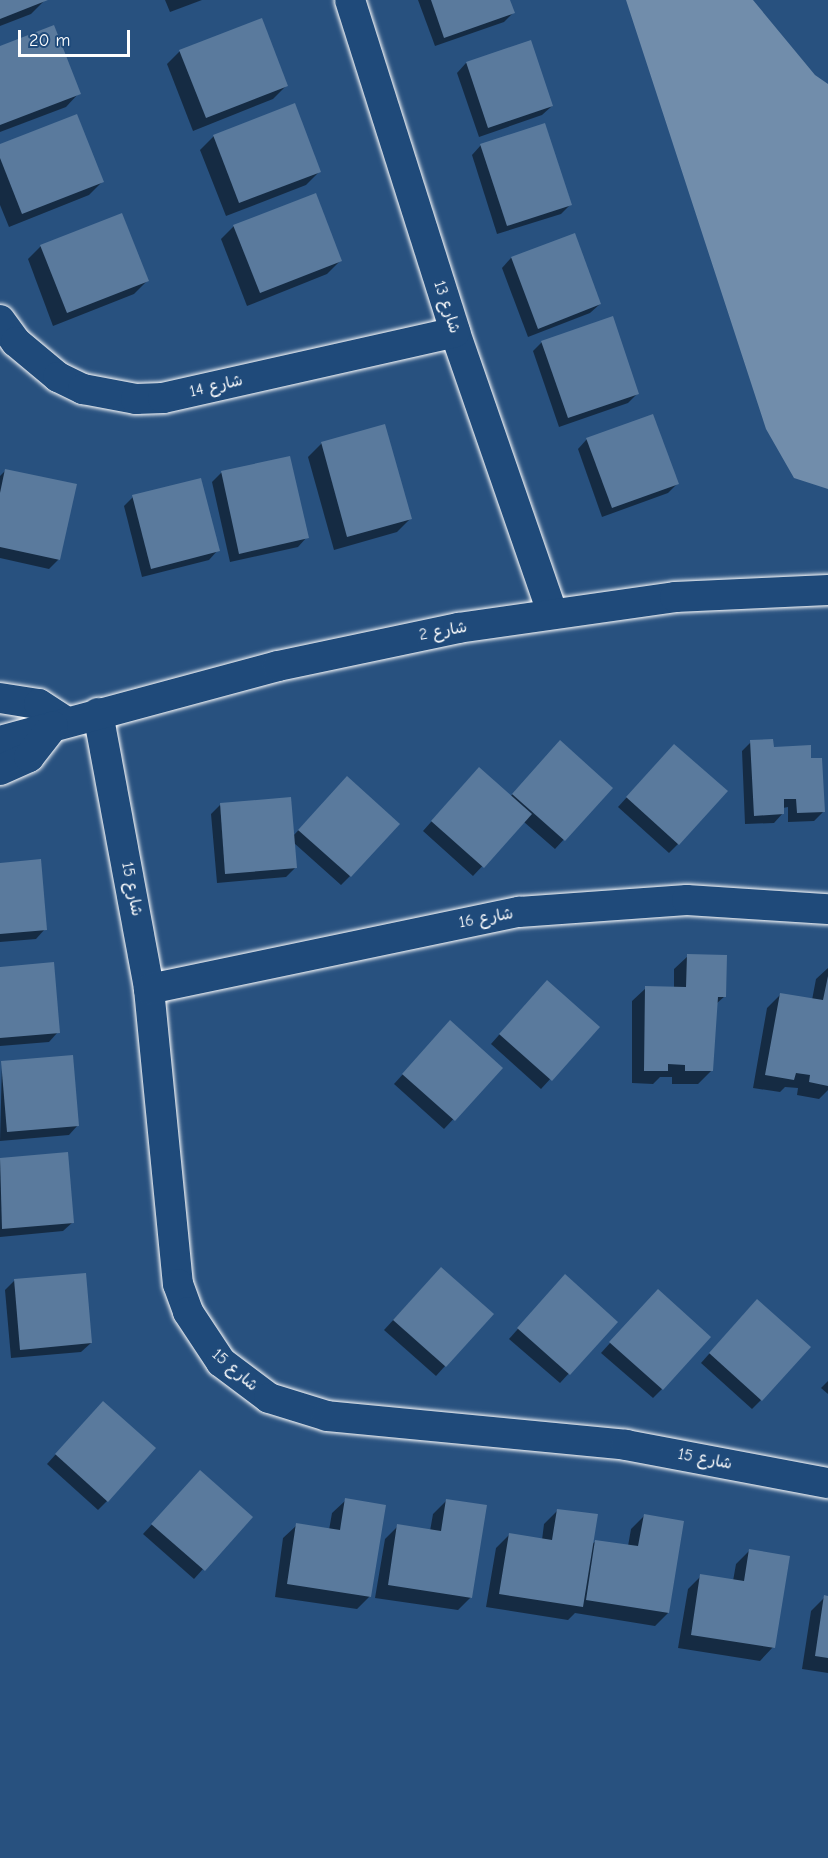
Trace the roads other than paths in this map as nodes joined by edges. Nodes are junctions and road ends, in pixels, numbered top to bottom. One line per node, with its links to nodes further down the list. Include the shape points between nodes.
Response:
1 (351, 0): 3 (street, شارع 13)
2 (0, 320): 3 (street, شارع 14, via 23,349 58,377 83,389 136,399 163,398)
3 (455, 332): 5 (street, شارع 13)
4 (828, 590): 5 (street, شارع 2, via 675,597)
5 (552, 612): 7 (street, شارع 2, via 367,645)
6 (0, 698): 8 (street, via 39,704)
7 (98, 713): 8 (street, شارع 2); 12 (street, شارع 15)
8 (60, 724): 9 (street, شارع 2); 10 (street, via 29,757)
9 (0, 741)
10 (0, 770)
11 (828, 909): 12 (street, شارع 16, via 687,900 530,911)
12 (149, 988): 13 (street, شارع 15, via 178,1284 202,1338 244,1382 297,1410 327,1416 626,1445)
13 (828, 1483)

